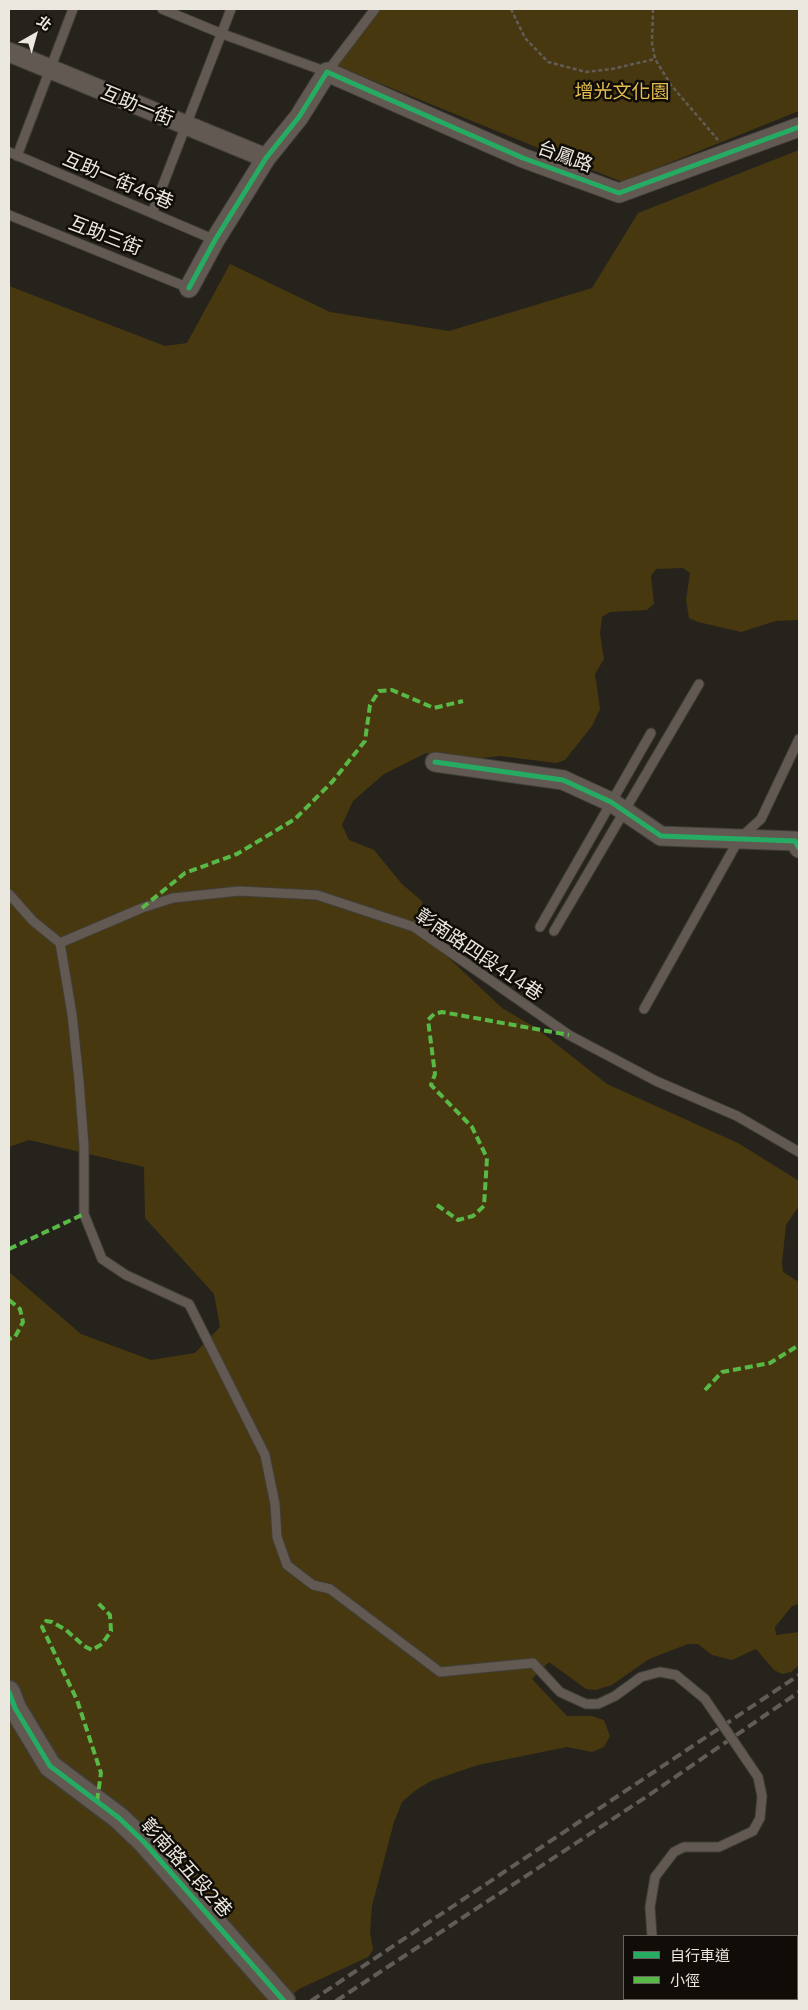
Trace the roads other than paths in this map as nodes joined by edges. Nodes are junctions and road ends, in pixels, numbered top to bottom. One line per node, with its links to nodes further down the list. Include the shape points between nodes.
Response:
1 (74, 9): 7 (lane)
2 (162, 9): 5 (lane)
3 (231, 9): 5 (lane)
4 (375, 9): 8 (lane)
5 (220, 33): 8 (lane); 9 (lane)
6 (9, 52): 7 (street, 互助一街)
7 (50, 70): 9 (street, 互助一街); 11 (lane)
8 (327, 72): 10 (street, 台鳳路, via 523,158 619,193); 12 (street)
9 (187, 126): 12 (street, 互助一街); 13 (lane)
10 (799, 127)
11 (13, 154): 13 (lane, 互助一街46巷)
12 (266, 158): 15 (street)
13 (152, 213): 15 (lane, 互助一街46巷)
14 (9, 216): 16 (lane, 互助三街)
15 (215, 240): 16 (street)
16 (189, 288)
17 (699, 684): 21 (lane)
18 (651, 733): 21 (lane)
19 (799, 739): 22 (lane, via 760,819)
20 (435, 762): 21 (street, via 564,780)
21 (618, 806): 22 (street, via 661,836); 25 (lane); 26 (lane)
22 (739, 839): 23 (street, via 795,841); 28 (lane)
23 (799, 848)
24 (9, 894): 27 (lane, via 33,921)
25 (540, 927)
26 (554, 931)
27 (60, 943): 29 (lane, 彰南路四段414巷, via 173,898 239,891 317,895 414,927 569,1035 656,1081 737,1116); 31 (lane, bridge, via 79,1081 84,1146 84,1214 102,1259 126,1275 189,1304 265,1454 275,1504 277,1537 287,1565 313,1585 330,1589 440,1672 533,1663 560,1692 586,1704 598,1704 615,1696 641,1677 660,1672 676,1675 705,1699 758,1777 762,1796 760,1818 754,1831 719,1847 684,1847 674,1852 655,1877 650,1907)
28 (644, 1009)
29 (799, 1152)
30 (9, 1692): 32 (street, 彰南路五段2巷, via 15,1708 50,1766 119,1818 144,1842)
31 (652, 1935)
32 (284, 2001)

